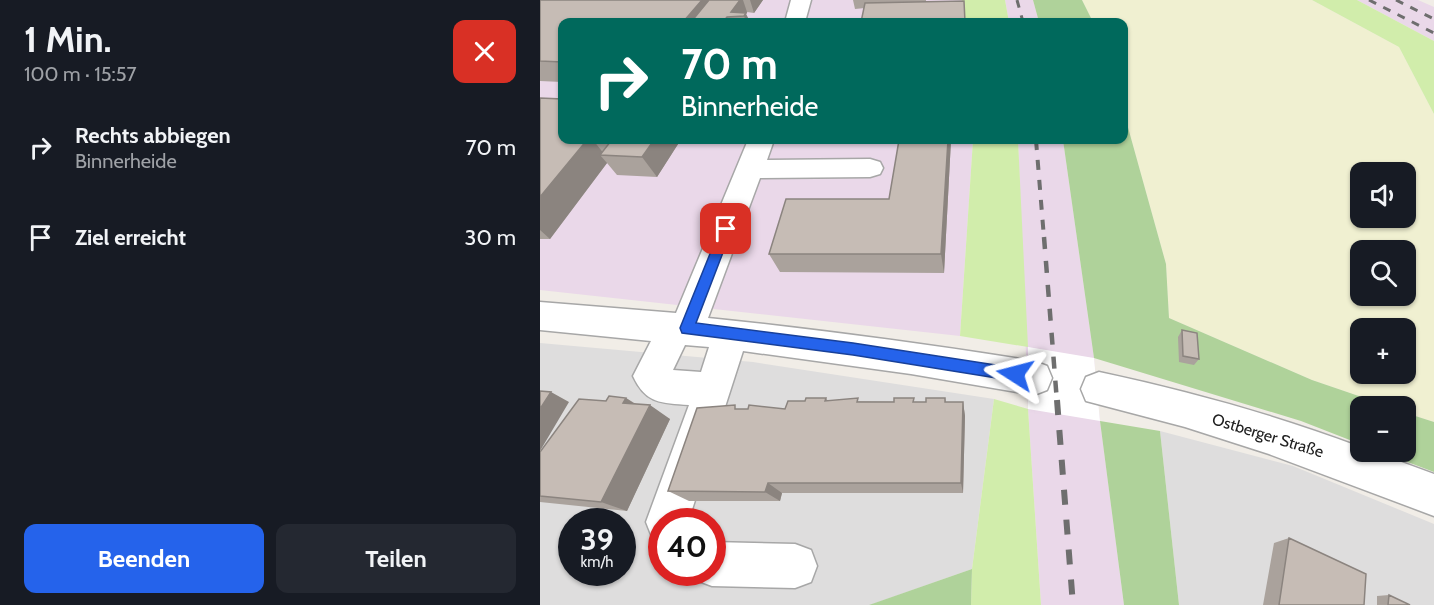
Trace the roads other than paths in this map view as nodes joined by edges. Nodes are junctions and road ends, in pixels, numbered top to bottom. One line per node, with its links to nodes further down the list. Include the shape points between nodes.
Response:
1 (801, 0): 2 (street)
2 (796, 18)
3 (759, 144): 5 (street)
4 (870, 168): 5 (street)
5 (750, 169): 7 (street)
6 (540, 316): 7 (street)
7 (682, 328): 8 (street); 11 (street, via 651,376 660,386)
8 (729, 333): 9 (street); 11 (street)
9 (1034, 378)
10 (1099, 389): 12 (street, Ostberger Straße, via 1228,422 1339,458)
11 (713, 390): 13 (street)
12 (1434, 495)
13 (673, 508)
14 (726, 564): 15 (street)
15 (795, 566)

